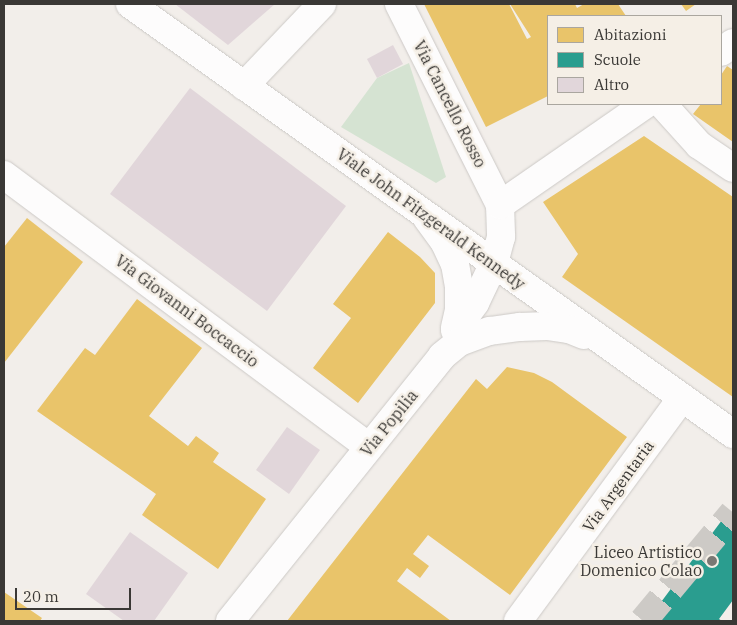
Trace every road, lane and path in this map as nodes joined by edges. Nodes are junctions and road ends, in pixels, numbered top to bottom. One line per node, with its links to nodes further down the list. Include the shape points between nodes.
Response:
1 (130, 4): 6 (street, Viale John Fitzgerald Kennedy)
2 (322, 4): 6 (street)
3 (399, 4): 11 (street, Via Cancello Rosso)
4 (733, 43): 5 (street)
5 (722, 51)
6 (244, 86): 12 (street, Viale John Fitzgerald Kennedy)
7 (645, 105): 11 (street)
8 (663, 105): 9 (street, via 699,145)
9 (733, 168)
10 (4, 174): 19 (street, Via Giovanni Boccaccio)
11 (500, 205): 13 (street, via 501,237)
12 (423, 212): 13 (street, Viale John Fitzgerald Kennedy); 14 (street, via 446,242 455,264 460,287)
13 (494, 263): 14 (street, via 475,302); 15 (street, Viale John Fitzgerald Kennedy)
14 (455, 331): 16 (street)
15 (602, 341): 16 (street, Via Popilia, via 569,329 520,327 490,331 459,342); 17 (street, Viale John Fitzgerald Kennedy)
16 (442, 356): 19 (street, Via Popilia)
17 (682, 398): 18 (street, Viale John Fitzgerald Kennedy); 21 (street, Via Argentaria)
18 (733, 434)
19 (369, 447): 20 (street, Via Popilia)
20 (230, 621)
21 (518, 621)

